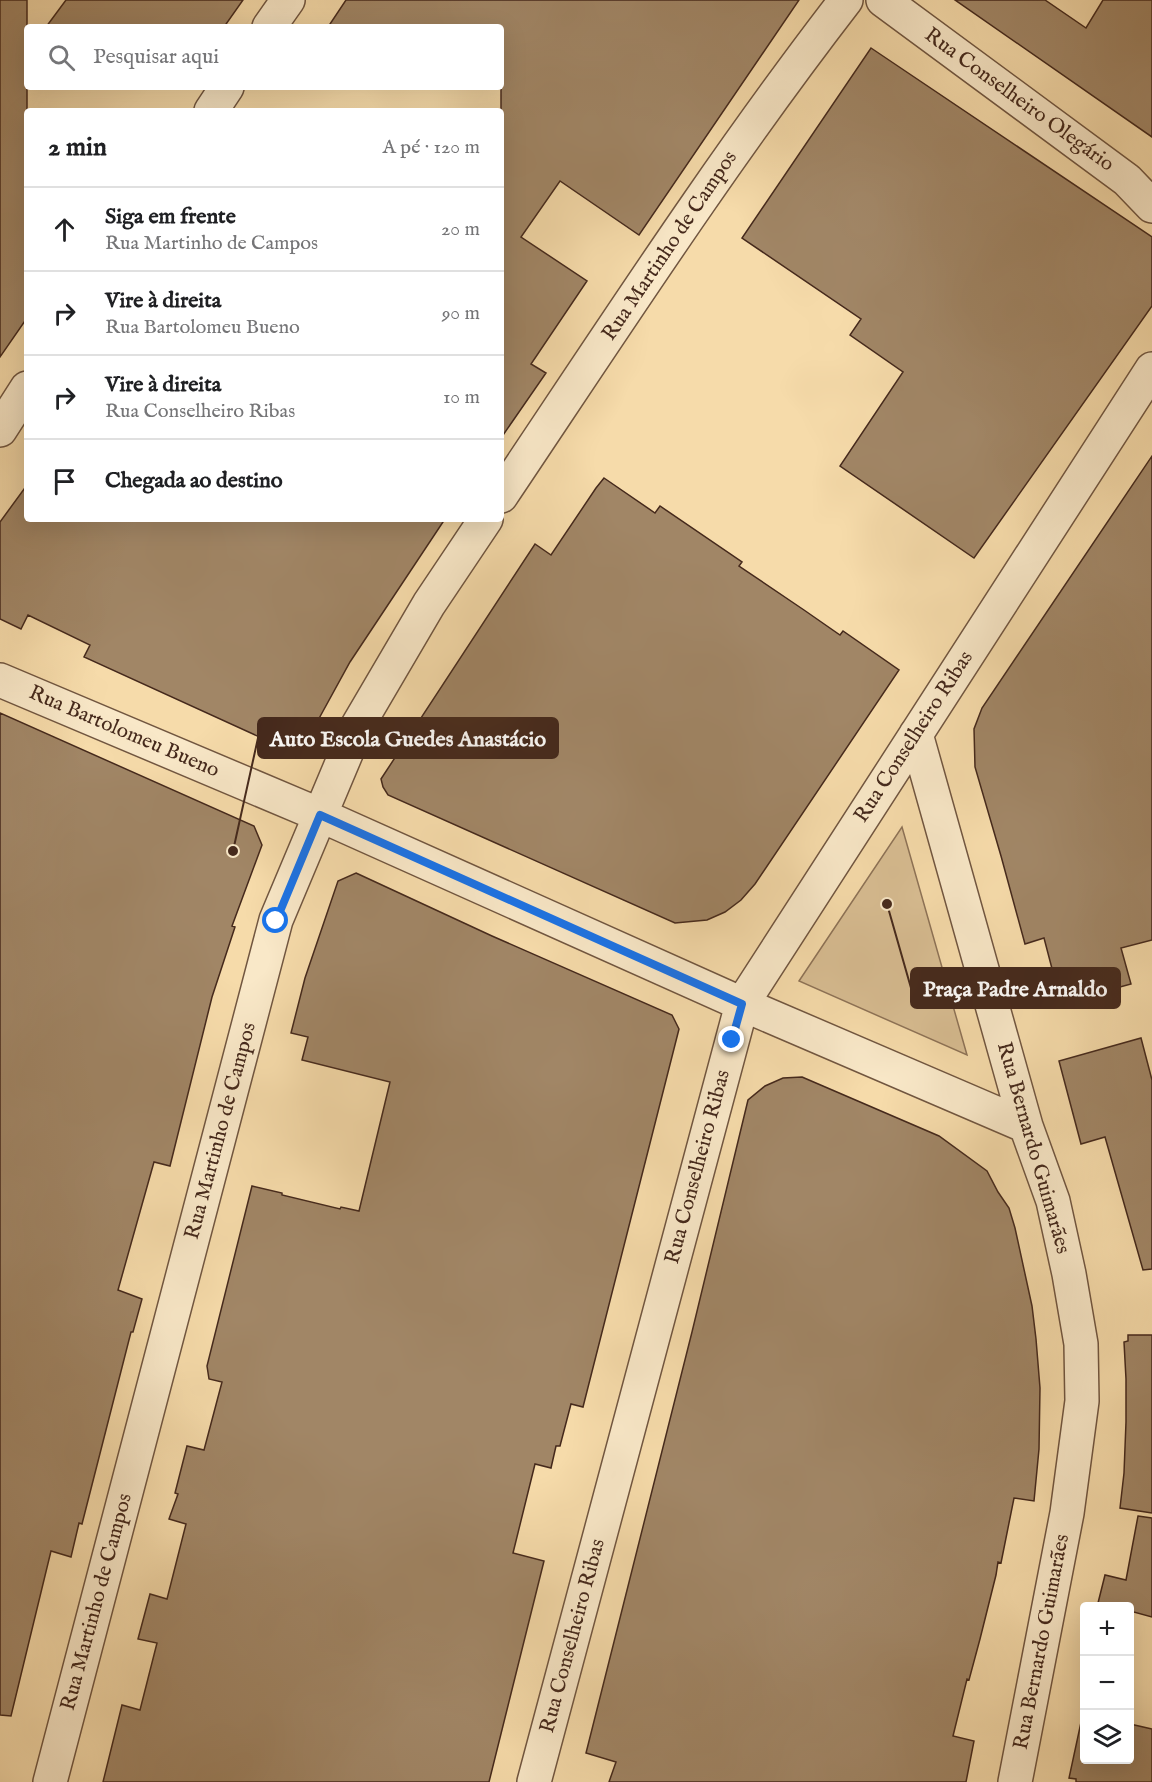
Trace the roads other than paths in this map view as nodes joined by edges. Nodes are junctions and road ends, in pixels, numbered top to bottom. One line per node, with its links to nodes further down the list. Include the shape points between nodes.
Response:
1 (288, 0): 4 (street)
2 (846, 0): 12 (street, Rua Martinho de Campos, via 672,241)
3 (883, 0): 7 (street, Rua Conselheiro Olegário)
4 (271, 24)
5 (225, 90): 6 (street)
6 (213, 108)
7 (1139, 183): 8 (street, Rua Conselheiro Olegário)
8 (1152, 206)
9 (1152, 369): 15 (street, Rua Conselheiro Ribas)
10 (24, 393): 11 (street)
11 (0, 430)
12 (504, 492)
13 (484, 522): 16 (street, Rua Martinho de Campos, via 429,604 358,725)
14 (0, 680): 16 (street, Rua Bartolomeu Bueno)
15 (916, 734): 17 (street, Rua Conselheiro Ribas); 18 (street, Rua Bernardo Guimarães)
16 (320, 815): 17 (street, Rua Bartolomeu Bueno); 19 (street, Rua Martinho de Campos, via 276,921)
17 (742, 1004): 18 (street, Rua Bartolomeu Bueno); 20 (street, Rua Conselheiro Ribas)
18 (1026, 1126): 21 (street, Rua Bernardo Guimarães, via 1053,1201 1069,1274 1081,1344 1082,1401 1067,1513)
19 (50, 1782)
20 (534, 1782)
21 (1015, 1782)

